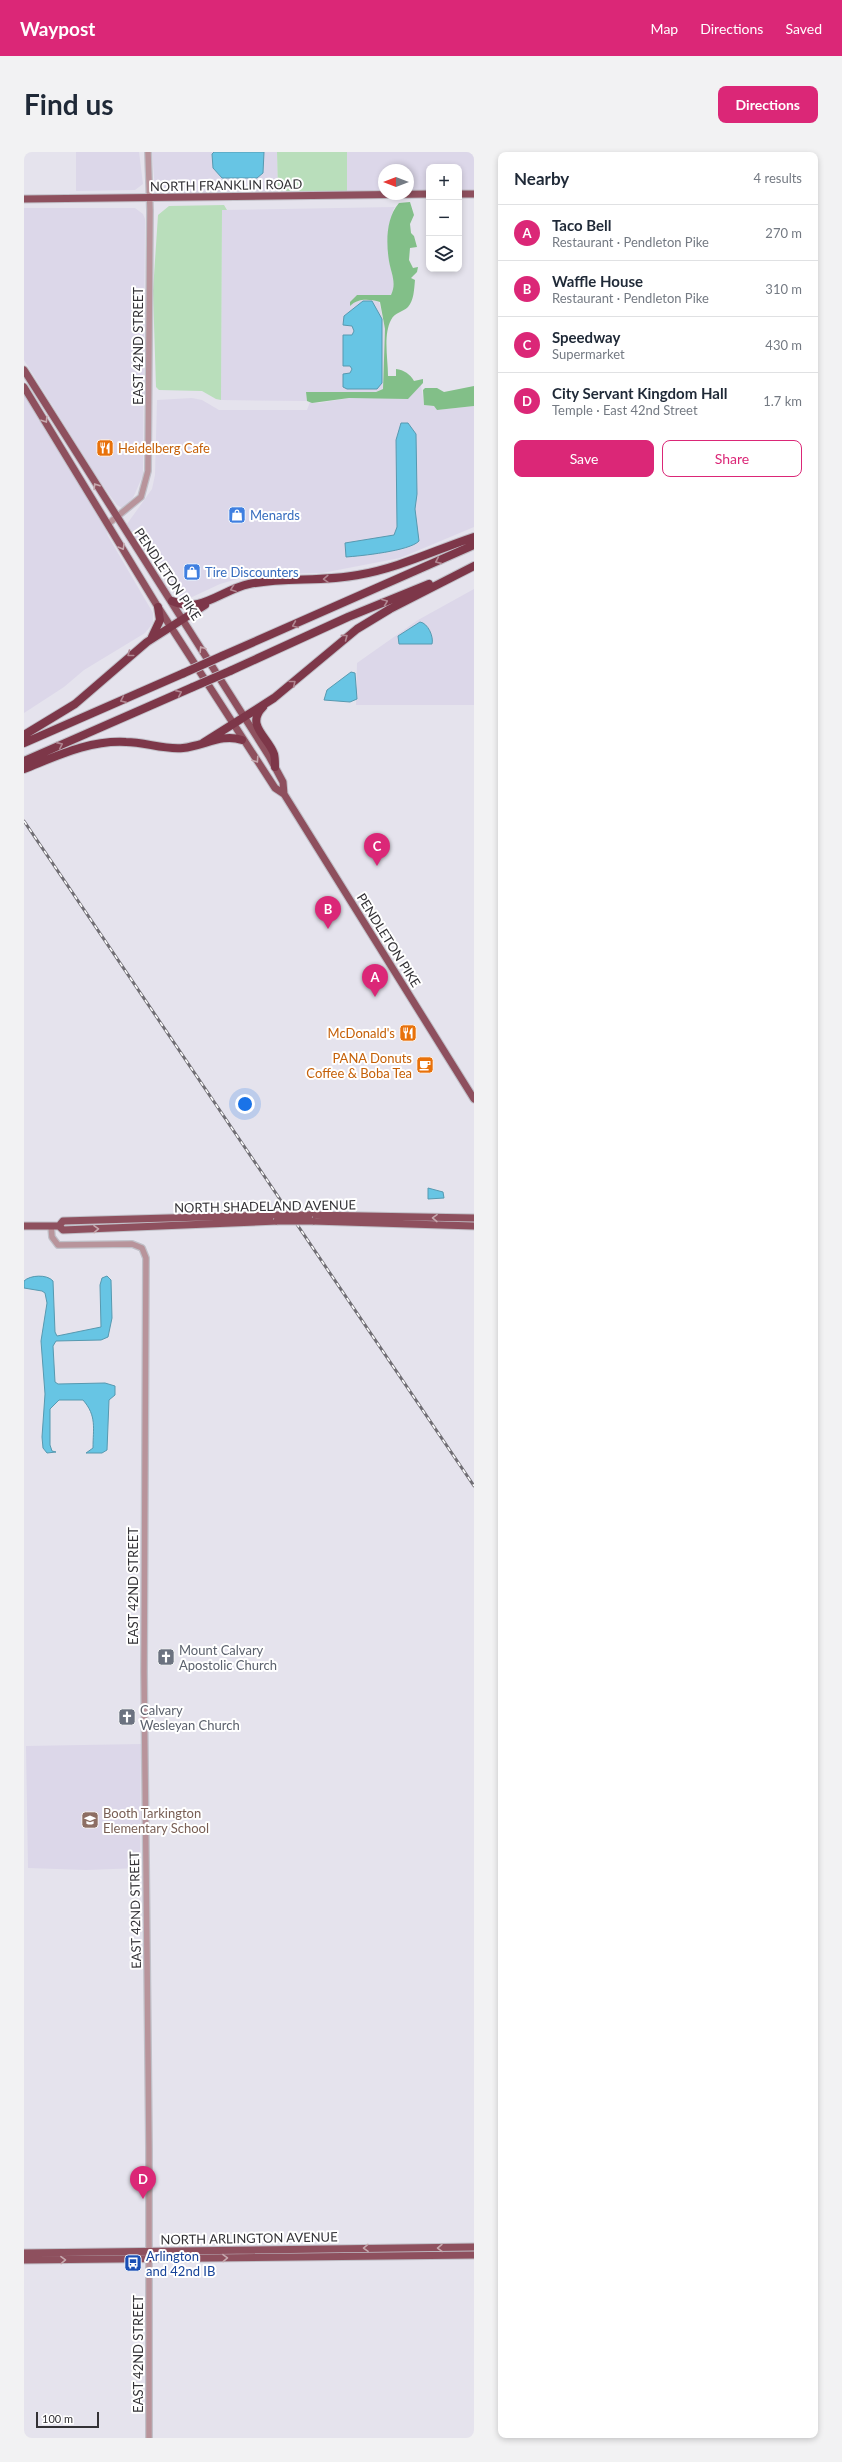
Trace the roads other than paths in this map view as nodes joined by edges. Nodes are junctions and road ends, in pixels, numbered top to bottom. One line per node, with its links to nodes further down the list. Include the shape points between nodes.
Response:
1 (148, 152): 5 (street, EAST 42ND STREET)
2 (426, 194): 5 (main road, NORTH FRANKLIN ROAD)
3 (462, 194): 4 (main road)
4 (474, 194)
5 (150, 198): 6 (main road, NORTH FRANKLIN ROAD); 9 (street, EAST 42ND STREET, via 148,471 141,497)
6 (24, 199)
7 (24, 370): 9 (main road, PENDLETON PIKE, one-way to 7)
8 (24, 387): 10 (main road, PENDLETON PIKE, one-way to 10)
9 (117, 519): 10 (street, EAST 42ND STREET); 15 (main road, PENDLETON PIKE)
10 (108, 524): 16 (main road, PENDLETON PIKE, one-way to 16)
11 (474, 537): 14 (highway, one-way to 14, via 372,573 258,582)
12 (474, 545): 25 (highway, one-way to 25, bridge)
13 (474, 566): 20 (highway, one-way to 13, via 357,629); 27 (highway, one-way to 13, bridge, via 348,617)
14 (215, 597): 15 (highway, via 193,606); 17 (highway)
15 (172, 602): 17 (main road, PENDLETON PIKE)
16 (158, 607): 18 (main road, PENDLETON PIKE); 19 (highway, via 160,620)
17 (184, 619): 18 (highway); 21 (main road, PENDLETON PIKE, one-way to 17)
18 (171, 627): 19 (highway); 22 (main road, PENDLETON PIKE)
19 (150, 640): 23 (highway, one-way to 23, via 123,660 75,704)
20 (268, 702): 21 (highway); 28 (highway, via 256,722 274,754)
21 (244, 717): 22 (highway); 28 (main road, PENDLETON PIKE)
22 (232, 724): 24 (main road, PENDLETON PIKE); 26 (highway)
23 (24, 735)
24 (242, 740): 26 (highway, via 225,737); 30 (main road, PENDLETON PIKE, one-way to 30, via 274,788)
25 (24, 743)
26 (203, 743): 29 (highway, via 176,748 134,742 101,743 78,748)
27 (24, 761)
28 (275, 767): 30 (main road, PENDLETON PIKE, via 283,782)
29 (24, 769)
30 (284, 794): 31 (main road, PENDLETON PIKE)
31 (474, 1099)
32 (311, 1218): 33 (main road, NORTH SHADELAND AVENUE, one-way to 32); 35 (main road, NORTH SHADELAND AVENUE, bridge, via 63,1230 59,1226); 36 (main road, NORTH SHADELAND AVENUE)
33 (474, 1218)
34 (24, 1226): 35 (main road, NORTH SHADELAND AVENUE)
35 (51, 1226): 39 (street, EAST 42ND STREET, via 52,1237 58,1245 132,1244 142,1248 146,1258 144,1672)
36 (474, 1226)
37 (474, 2247): 39 (main road, NORTH ARLINGTON AVENUE, one-way to 39)
38 (24, 2253): 39 (main road, NORTH ARLINGTON AVENUE)
39 (149, 2255): 40 (main road, NORTH ARLINGTON AVENUE, one-way to 40); 41 (main road, NORTH ARLINGTON AVENUE, one-way to 39); 42 (street, EAST 42ND STREET)
40 (474, 2255)
41 (24, 2260)
42 (149, 2438)

